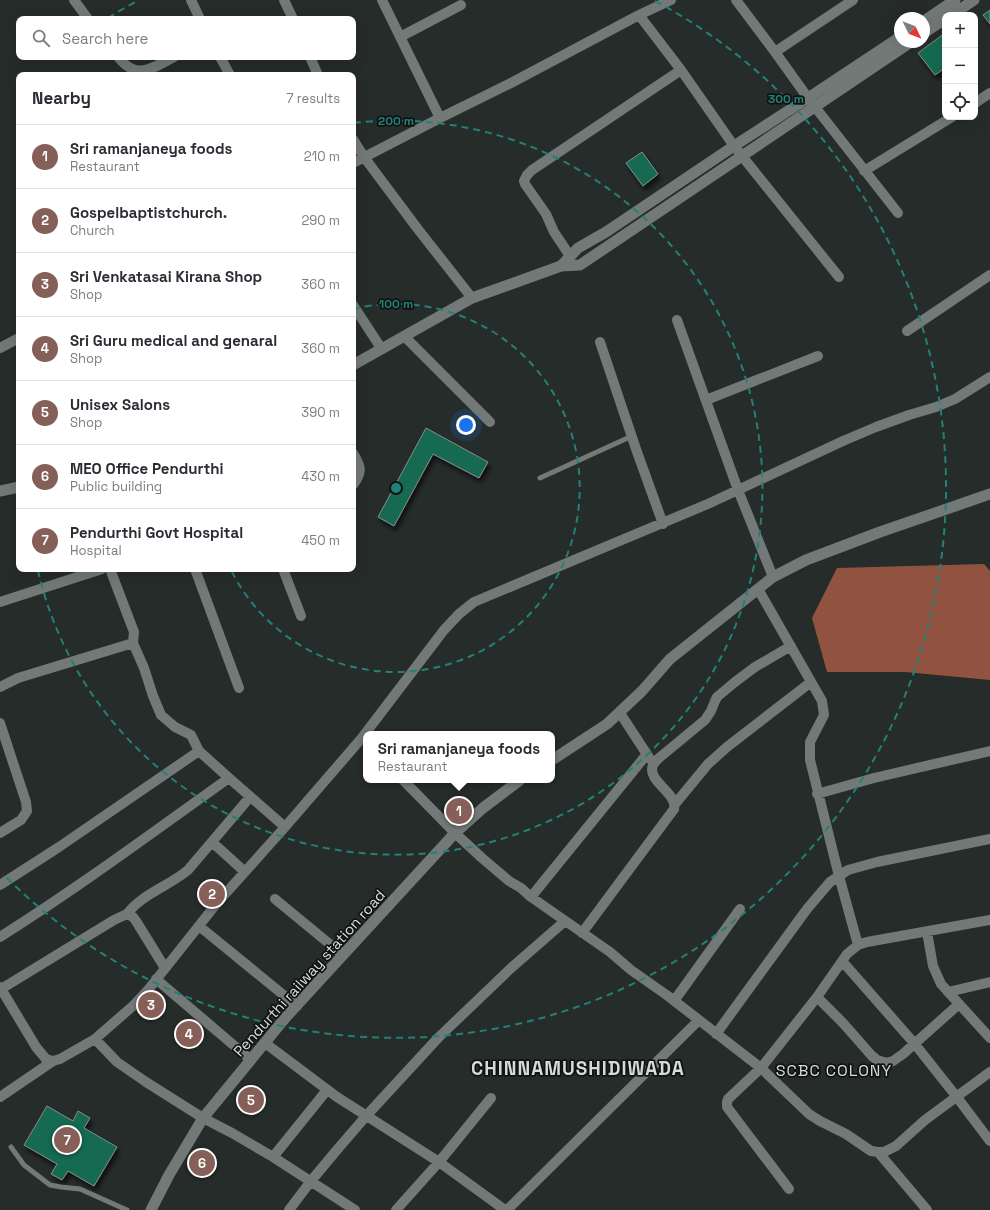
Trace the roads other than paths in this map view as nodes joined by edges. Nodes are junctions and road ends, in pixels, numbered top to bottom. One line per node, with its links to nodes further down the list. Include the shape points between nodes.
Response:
1 (74, 0): 13 (street)
2 (191, 0): 14 (street)
3 (285, 0): 15 (street)
4 (382, 0): 19 (street)
5 (671, 0): 12 (street)
6 (736, 0): 22 (street)
7 (853, 0): 22 (street)
8 (954, 0): 16 (street)
9 (974, 0): 11 (street)
10 (461, 5): 19 (street)
11 (956, 12)
12 (639, 15): 27 (street); 33 (street)
13 (86, 16)
14 (199, 16)
15 (292, 16)
16 (930, 17)
17 (942, 21): 18 (street)
18 (930, 30)
19 (400, 37): 33 (street)
20 (894, 41): 32 (street)
21 (901, 48): 32 (street)
22 (775, 52): 32 (street)
23 (120, 60): 24 (street, via 131,69 141,71)
24 (168, 60)
25 (222, 60): 28 (street)
26 (311, 60): 29 (street)
27 (682, 70): 36 (street); 42 (street, via 527,175 524,181 526,187 546,214)
28 (228, 72)
29 (317, 72)
30 (990, 93): 31 (street)
31 (978, 101)
32 (812, 102): 36 (street); 37 (street); 40 (street)
33 (440, 118): 38 (street)
34 (947, 120): 40 (street)
35 (356, 144): 38 (street)
36 (734, 146): 37 (street); 42 (street, via 578,248)
37 (742, 156): 43 (street, via 580,264); 45 (street)
38 (364, 157): 39 (street); 46 (street)
39 (356, 161)
40 (864, 171): 41 (street)
41 (898, 213)
42 (570, 256): 43 (street)
43 (561, 266): 46 (street)
44 (990, 275): 49 (street)
45 (839, 277)
46 (472, 298): 50 (street)
47 (356, 310): 54 (street)
48 (677, 320): 58 (street)
49 (907, 331)
50 (404, 336): 54 (street); 59 (street)
51 (16, 340): 53 (street)
52 (600, 342): 60 (street)
53 (0, 348)
54 (381, 348): 56 (street)
55 (818, 356): 58 (street)
56 (356, 363)
57 (990, 377): 65 (street, via 955,399 876,427)
58 (706, 400): 65 (street)
59 (490, 422)
60 (632, 436): 62 (lane); 68 (street)
61 (356, 458): 63 (street, via 360,472)
62 (540, 478)
63 (356, 481)
64 (16, 488): 66 (street)
65 (738, 490): 68 (street); 73 (street)
66 (0, 491)
67 (990, 494): 73 (street, via 806,560)
68 (663, 524): 84 (street, via 474,602 444,630)
69 (93, 572): 75 (street)
70 (111, 572): 77 (street, via 134,632)
71 (196, 572): 81 (street)
72 (284, 572): 76 (street)
73 (773, 577): 74 (street)
74 (758, 589): 78 (street); 82 (street, via 670,659)
75 (0, 602)
76 (301, 616)
77 (133, 643): 80 (street, via 18,678); 86 (street, via 161,715 175,727 191,735)
78 (791, 646): 79 (street); 90 (street, via 756,667 717,697 705,720)
79 (811, 682): 94 (street, via 822,701 824,715 810,746 810,760); 96 (street, via 708,764)
80 (0, 687)
81 (239, 688)
82 (620, 713): 88 (street); 89 (street)
83 (0, 723): 99 (street, via 27,811 21,820)
84 (371, 731)
85 (363, 742): 97 (street)
86 (199, 751): 91 (street); 104 (street, via 59,847)
87 (990, 751): 94 (street)
88 (647, 754): 90 (street); 105 (street)
89 (555, 758)
90 (653, 764): 96 (street, via 654,776)
91 (229, 778): 95 (street); 114 (street)
92 (406, 783): 98 (street)
93 (516, 783): 98 (street, Pendurthi railway station road)
94 (817, 794): 103 (street)
95 (250, 798): 97 (street); 101 (street)
96 (675, 804): 113 (street, via 671,814)
97 (285, 827): 102 (street)
98 (455, 833): 105 (street); 116 (street, Pendurthi railway station road)
99 (0, 834)
100 (990, 839): 103 (street, via 877,862 848,870)
101 (212, 842): 102 (street); 108 (street, via 180,877 136,904)
102 (245, 872): 111 (street)
103 (839, 876): 115 (street); 128 (street, via 827,885 808,909)
104 (0, 884)
105 (531, 897): 110 (street)
106 (275, 899): 116 (street)
107 (740, 909): 124 (street)
108 (127, 914): 118 (street, via 136,920); 121 (street)
109 (990, 920): 112 (street)
110 (565, 921): 113 (street); 141 (street, via 510,968 438,1038)
111 (199, 926): 118 (street); 126 (street)
112 (928, 932): 115 (street); 122 (street, via 933,966 941,984)
113 (582, 933): 124 (street)
114 (0, 937)
115 (858, 945): 117 (street)
116 (343, 955): 126 (street, Pendurthi railway station road)
117 (842, 961): 123 (street); 132 (street)
118 (165, 968): 119 (street)
119 (156, 979): 130 (street, via 134,1005); 133 (street)
120 (990, 982): 122 (street)
121 (0, 988): 134 (street, via 40,1053)
122 (948, 992): 125 (street)
123 (817, 997): 132 (street, via 872,1056 882,1063 893,1061); 135 (street)
124 (674, 1001): 127 (street)
125 (959, 1004): 129 (street); 132 (street)
126 (296, 1006): 131 (street, Pendurthi railway station road)
127 (699, 1020): 128 (street); 155 (street)
128 (716, 1034): 135 (street)
129 (990, 1038)
130 (95, 1039): 134 (street); 142 (street, via 117,1062)
131 (265, 1043): 133 (street, Pendurthi railway station road); 137 (street)
132 (914, 1043): 138 (street)
133 (251, 1060): 142 (street, Pendurthi railway station road)
134 (53, 1061): 139 (street)
135 (762, 1068): 145 (street, via 809,1114 871,1151); 149 (street, via 728,1099 727,1107)
136 (990, 1072): 138 (street)
137 (328, 1090): 141 (street); 146 (street)
138 (956, 1096): 143 (street); 145 (street, via 896,1146)
139 (0, 1097)
140 (491, 1098): 147 (street)
141 (367, 1115): 147 (street); 148 (street)
142 (203, 1118): 146 (street); 151 (street, Pendurthi railway station road)
143 (990, 1141)
144 (11, 1147): 150 (lane, via 24,1165 50,1184 80,1189)
145 (878, 1152): 156 (street)
146 (273, 1157): 148 (street)
147 (439, 1162): 154 (street); 155 (street)
148 (311, 1181): 152 (street); 153 (street)
149 (789, 1189)
150 (127, 1210)
151 (151, 1210)
152 (289, 1210)
153 (355, 1210)
154 (396, 1210)
155 (506, 1210)
156 (927, 1210)

